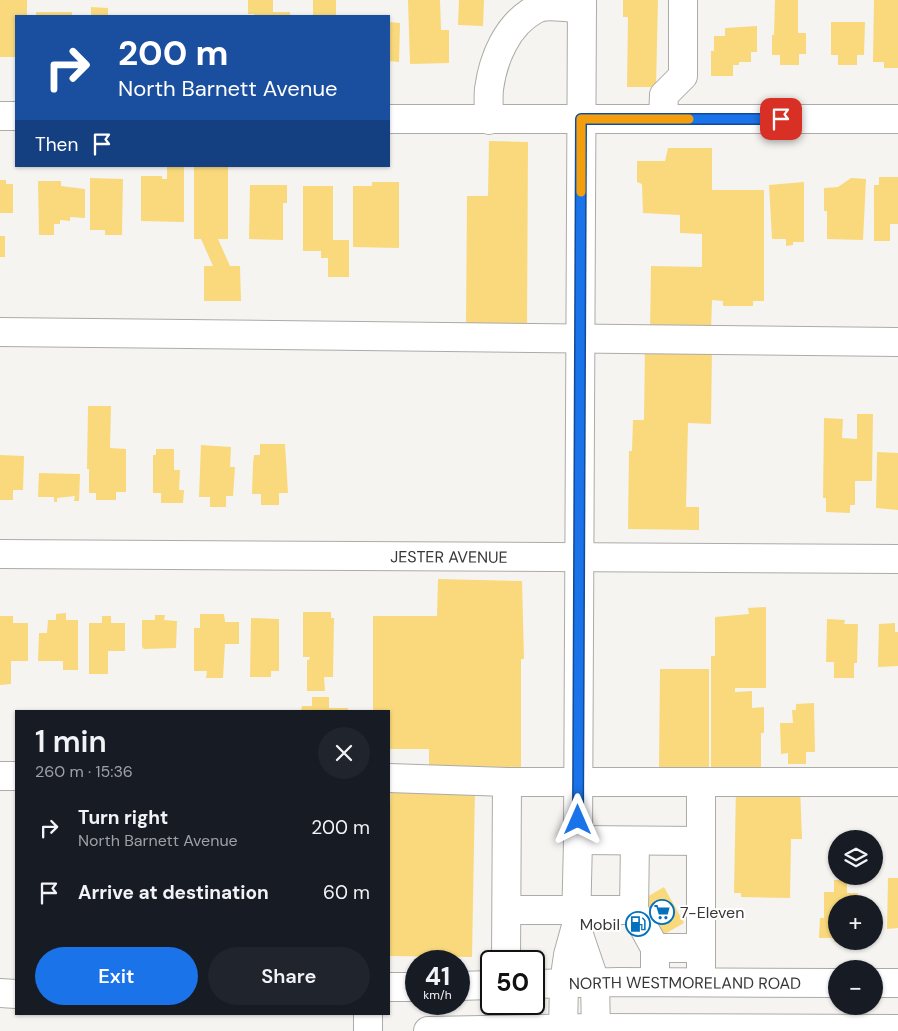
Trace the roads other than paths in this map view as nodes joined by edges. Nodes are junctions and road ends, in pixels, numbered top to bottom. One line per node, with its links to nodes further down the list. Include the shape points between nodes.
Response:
1 (683, 0): 7 (main road, via 683,76 664,95)
2 (582, 4): 6 (main road); 9 (main road, via 536,9 517,24 497,54 489,90)
3 (0, 116): 4 (main road)
4 (15, 116)
5 (390, 119): 9 (main road)
6 (581, 119): 7 (main road); 9 (main road); 11 (main road)
7 (663, 119): 8 (main road)
8 (898, 119)
9 (489, 120)
10 (0, 332): 11 (main road)
11 (580, 338): 12 (main road); 14 (main road)
12 (898, 342)
13 (0, 554): 14 (main road, JESTER AVENUE)
14 (579, 558): 15 (main road, JESTER AVENUE); 20 (main road)
15 (898, 559)
16 (0, 776): 17 (main road)
17 (15, 776)
18 (390, 778): 19 (main road)
19 (507, 782): 20 (main road); 26 (main road)
20 (579, 782): 21 (main road); 23 (main road)
21 (701, 782): 22 (main road); 25 (main road)
22 (898, 782)
23 (578, 840): 24 (main road); 28 (main road)
24 (635, 841): 25 (main road); 27 (main road)
25 (701, 841): 30 (main road)
26 (507, 910): 28 (main road); 31 (main road)
27 (634, 910): 28 (main road); 29 (main road)
28 (576, 918): 32 (main road); 36 (main road)
29 (655, 948): 30 (main road); 33 (main road)
30 (701, 948): 34 (main road)
31 (506, 950)
32 (594, 982): 33 (main road, NORTH WESTMORELAND ROAD); 36 (main road, NORTH WESTMORELAND ROAD); 45 (main road)
33 (655, 982): 34 (main road, NORTH WESTMORELAND ROAD)
34 (701, 982): 35 (main road, NORTH WESTMORELAND ROAD)
35 (828, 982)
36 (564, 983): 39 (main road, NORTH WESTMORELAND ROAD); 48 (main road)
37 (883, 983): 38 (main road)
38 (898, 983)
39 (545, 984)
40 (405, 987): 41 (main road)
41 (390, 988)
42 (0, 994): 43 (main road)
43 (15, 994)
44 (368, 1015): 50 (main road)
45 (596, 1029): 48 (main road); 49 (main road)
46 (898, 1029): 49 (main road)
47 (487, 1030): 48 (main road); 51 (main road)
48 (563, 1030)
49 (687, 1030)
50 (368, 1031)
51 (428, 1031)

